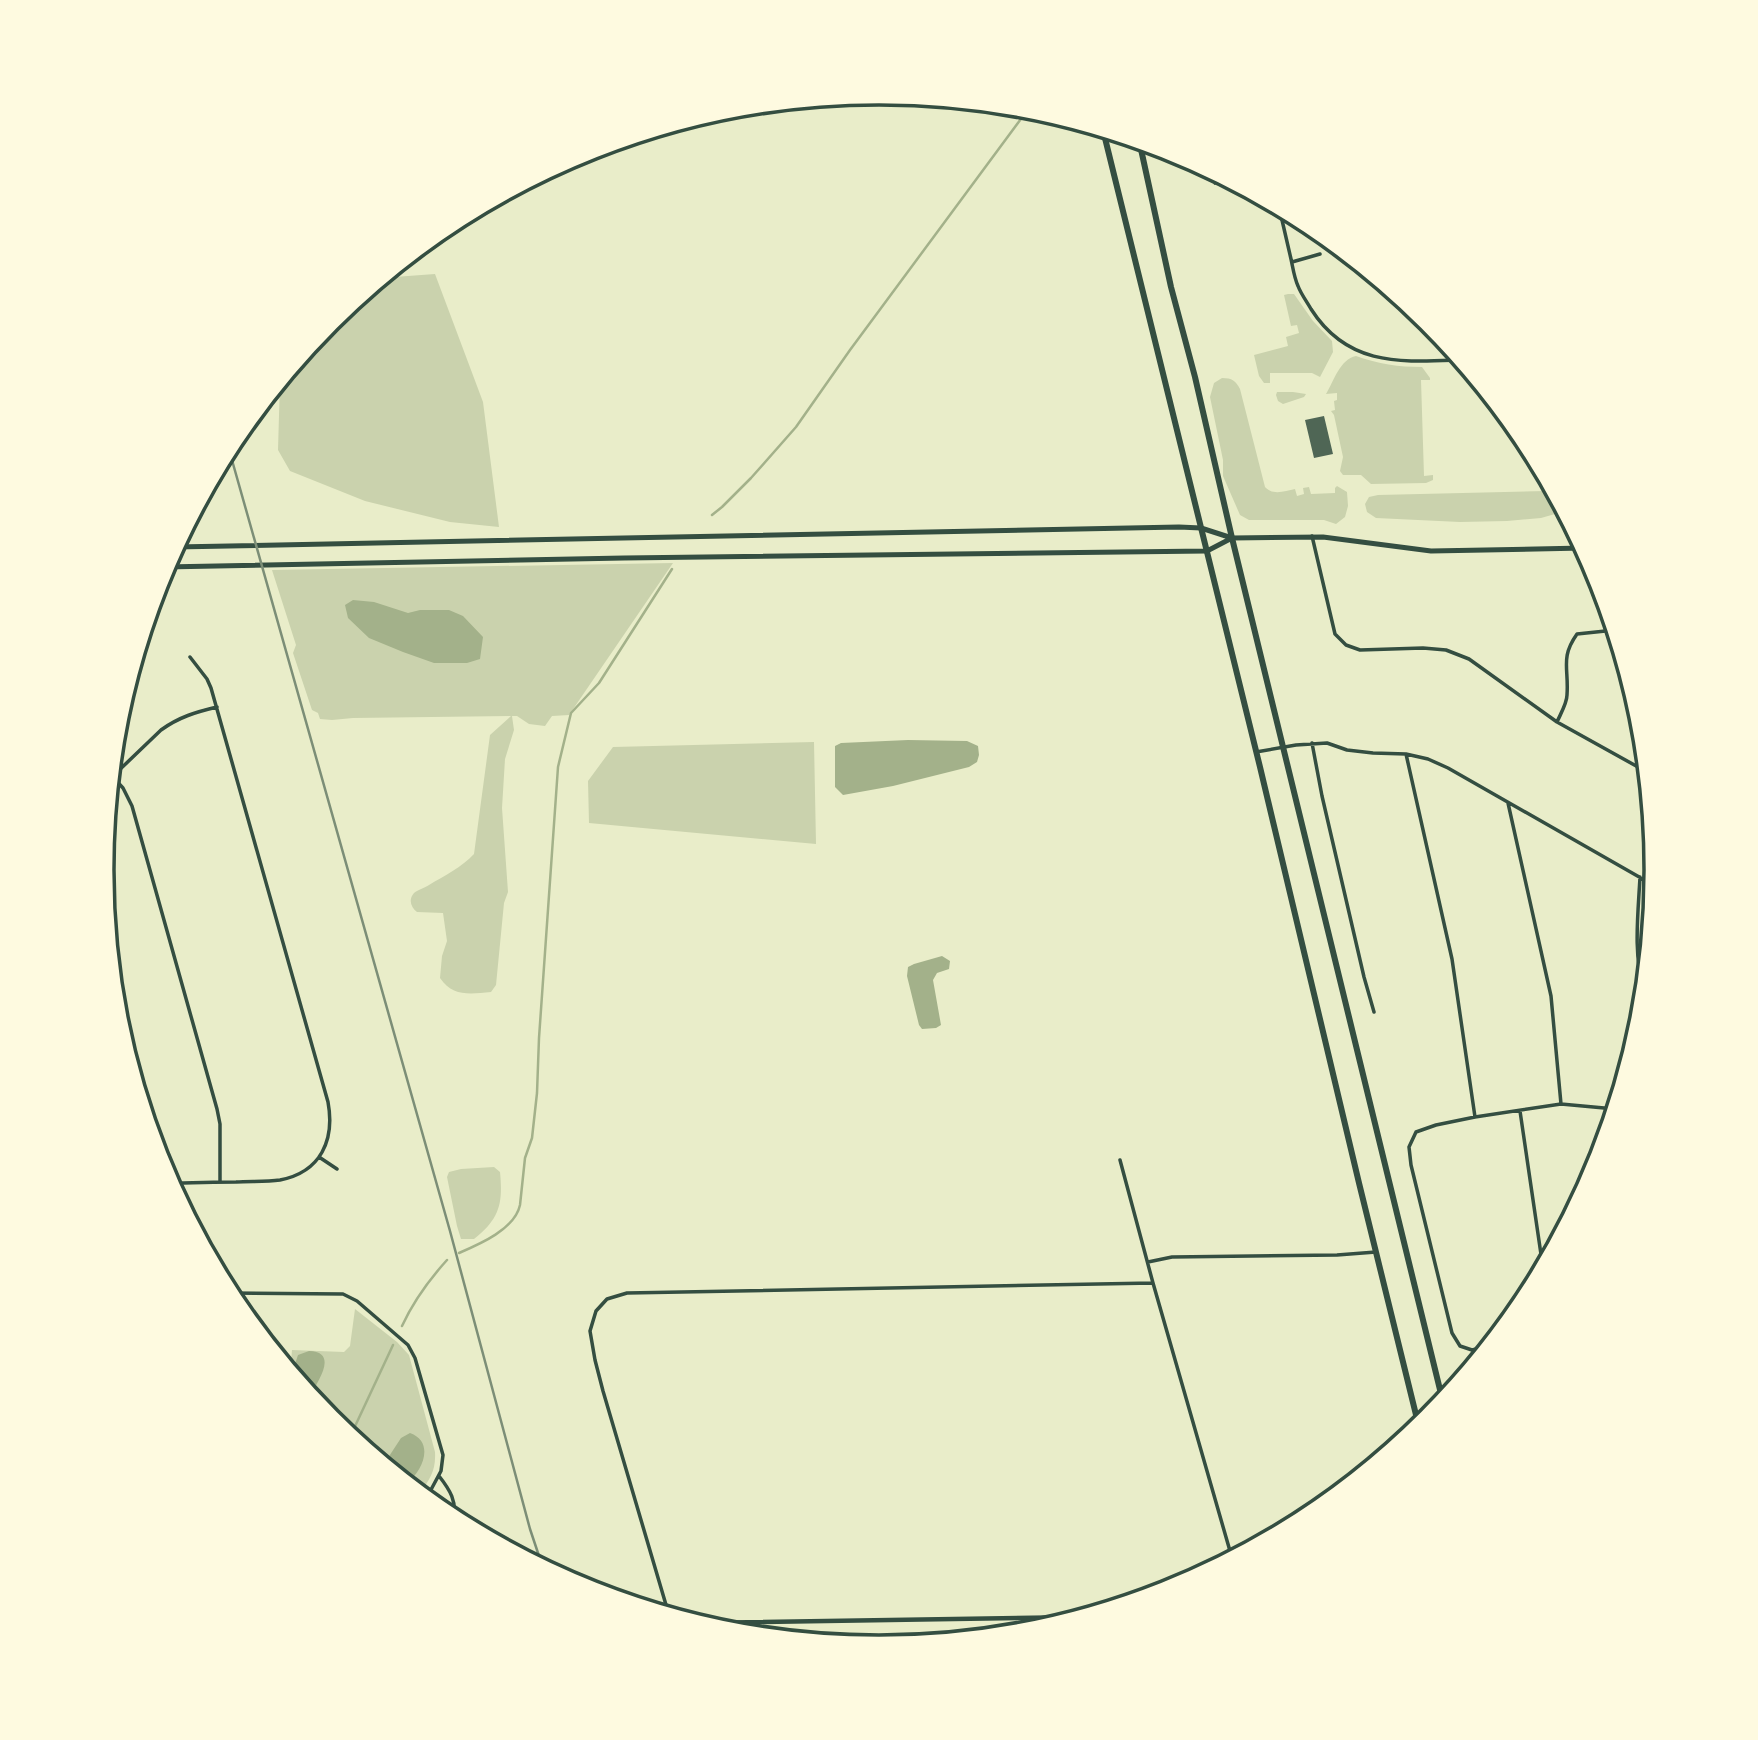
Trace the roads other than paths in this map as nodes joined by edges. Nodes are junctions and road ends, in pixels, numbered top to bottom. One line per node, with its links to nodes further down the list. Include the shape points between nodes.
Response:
1 (1106, 140): 7 (main road)
2 (1142, 152): 9 (main road)
3 (1282, 220): 5 (street)
4 (1320, 254): 5 (street)
5 (1292, 262): 6 (street, via 1298,286 1318,320 1348,345 1393,360)
6 (1449, 360)
7 (1201, 528): 9 (main road); 10 (main road); 12 (main road)
8 (1312, 536): 9 (main road); 11 (main road, via 1431,551); 17 (street, via 1335,634 1346,646 1446,650 1479,665)
9 (1232, 538): 12 (main road); 19 (main road)
10 (186, 547)
11 (1573, 548)
12 (1206, 551): 13 (main road); 20 (main road)
13 (177, 567)
14 (1605, 632): 17 (street, via 1577,634 1568,647 1567,697)
15 (190, 657): 16 (street, via 207,679)
16 (217, 707): 23 (street, via 170,723); 34 (street, via 328,1102 330,1128)
17 (1558, 722): 22 (street)
18 (1312, 743): 19 (street); 21 (street); 29 (street)
19 (1283, 747): 20 (street); 45 (main road)
20 (1256, 752): 39 (main road)
21 (1406, 754): 25 (street, via 1448,768); 33 (street, via 1451,959)
22 (1636, 766)
23 (121, 768)
24 (119, 786): 37 (street, via 132,806 217,1109)
25 (1508, 803): 26 (street); 30 (street, via 1551,996)
26 (1640, 877): 27 (street); 28 (street)
27 (1644, 879)
28 (1638, 956)
29 (1374, 1012)
30 (1561, 1104): 31 (street); 32 (street)
31 (1605, 1108)
32 (1520, 1110): 33 (street); 40 (street)
33 (1475, 1116): 44 (street, via 1416,1132 1409,1147 1452,1332 1460,1346)
34 (319, 1157): 36 (street); 37 (street, via 309,1168 281,1180)
35 (1120, 1160): 41 (street)
36 (337, 1168)
37 (220, 1182): 38 (street)
38 (181, 1183)
39 (1376, 1252): 41 (street, via 1172,1257); 46 (main road)
40 (1541, 1255)
41 (1147, 1262): 42 (street)
42 (1153, 1283): 50 (street); 51 (street, via 627,1293 607,1298 596,1311 590,1331 595,1360)
43 (242, 1293): 47 (street, via 343,1294 408,1345 443,1455)
44 (1475, 1349)
45 (1440, 1389)
46 (1416, 1415)
47 (439, 1476): 48 (street); 49 (street)
48 (431, 1490)
49 (455, 1507)
50 (1230, 1549)
51 (666, 1604)
52 (1038, 1618): 53 (street)
53 (744, 1622)

